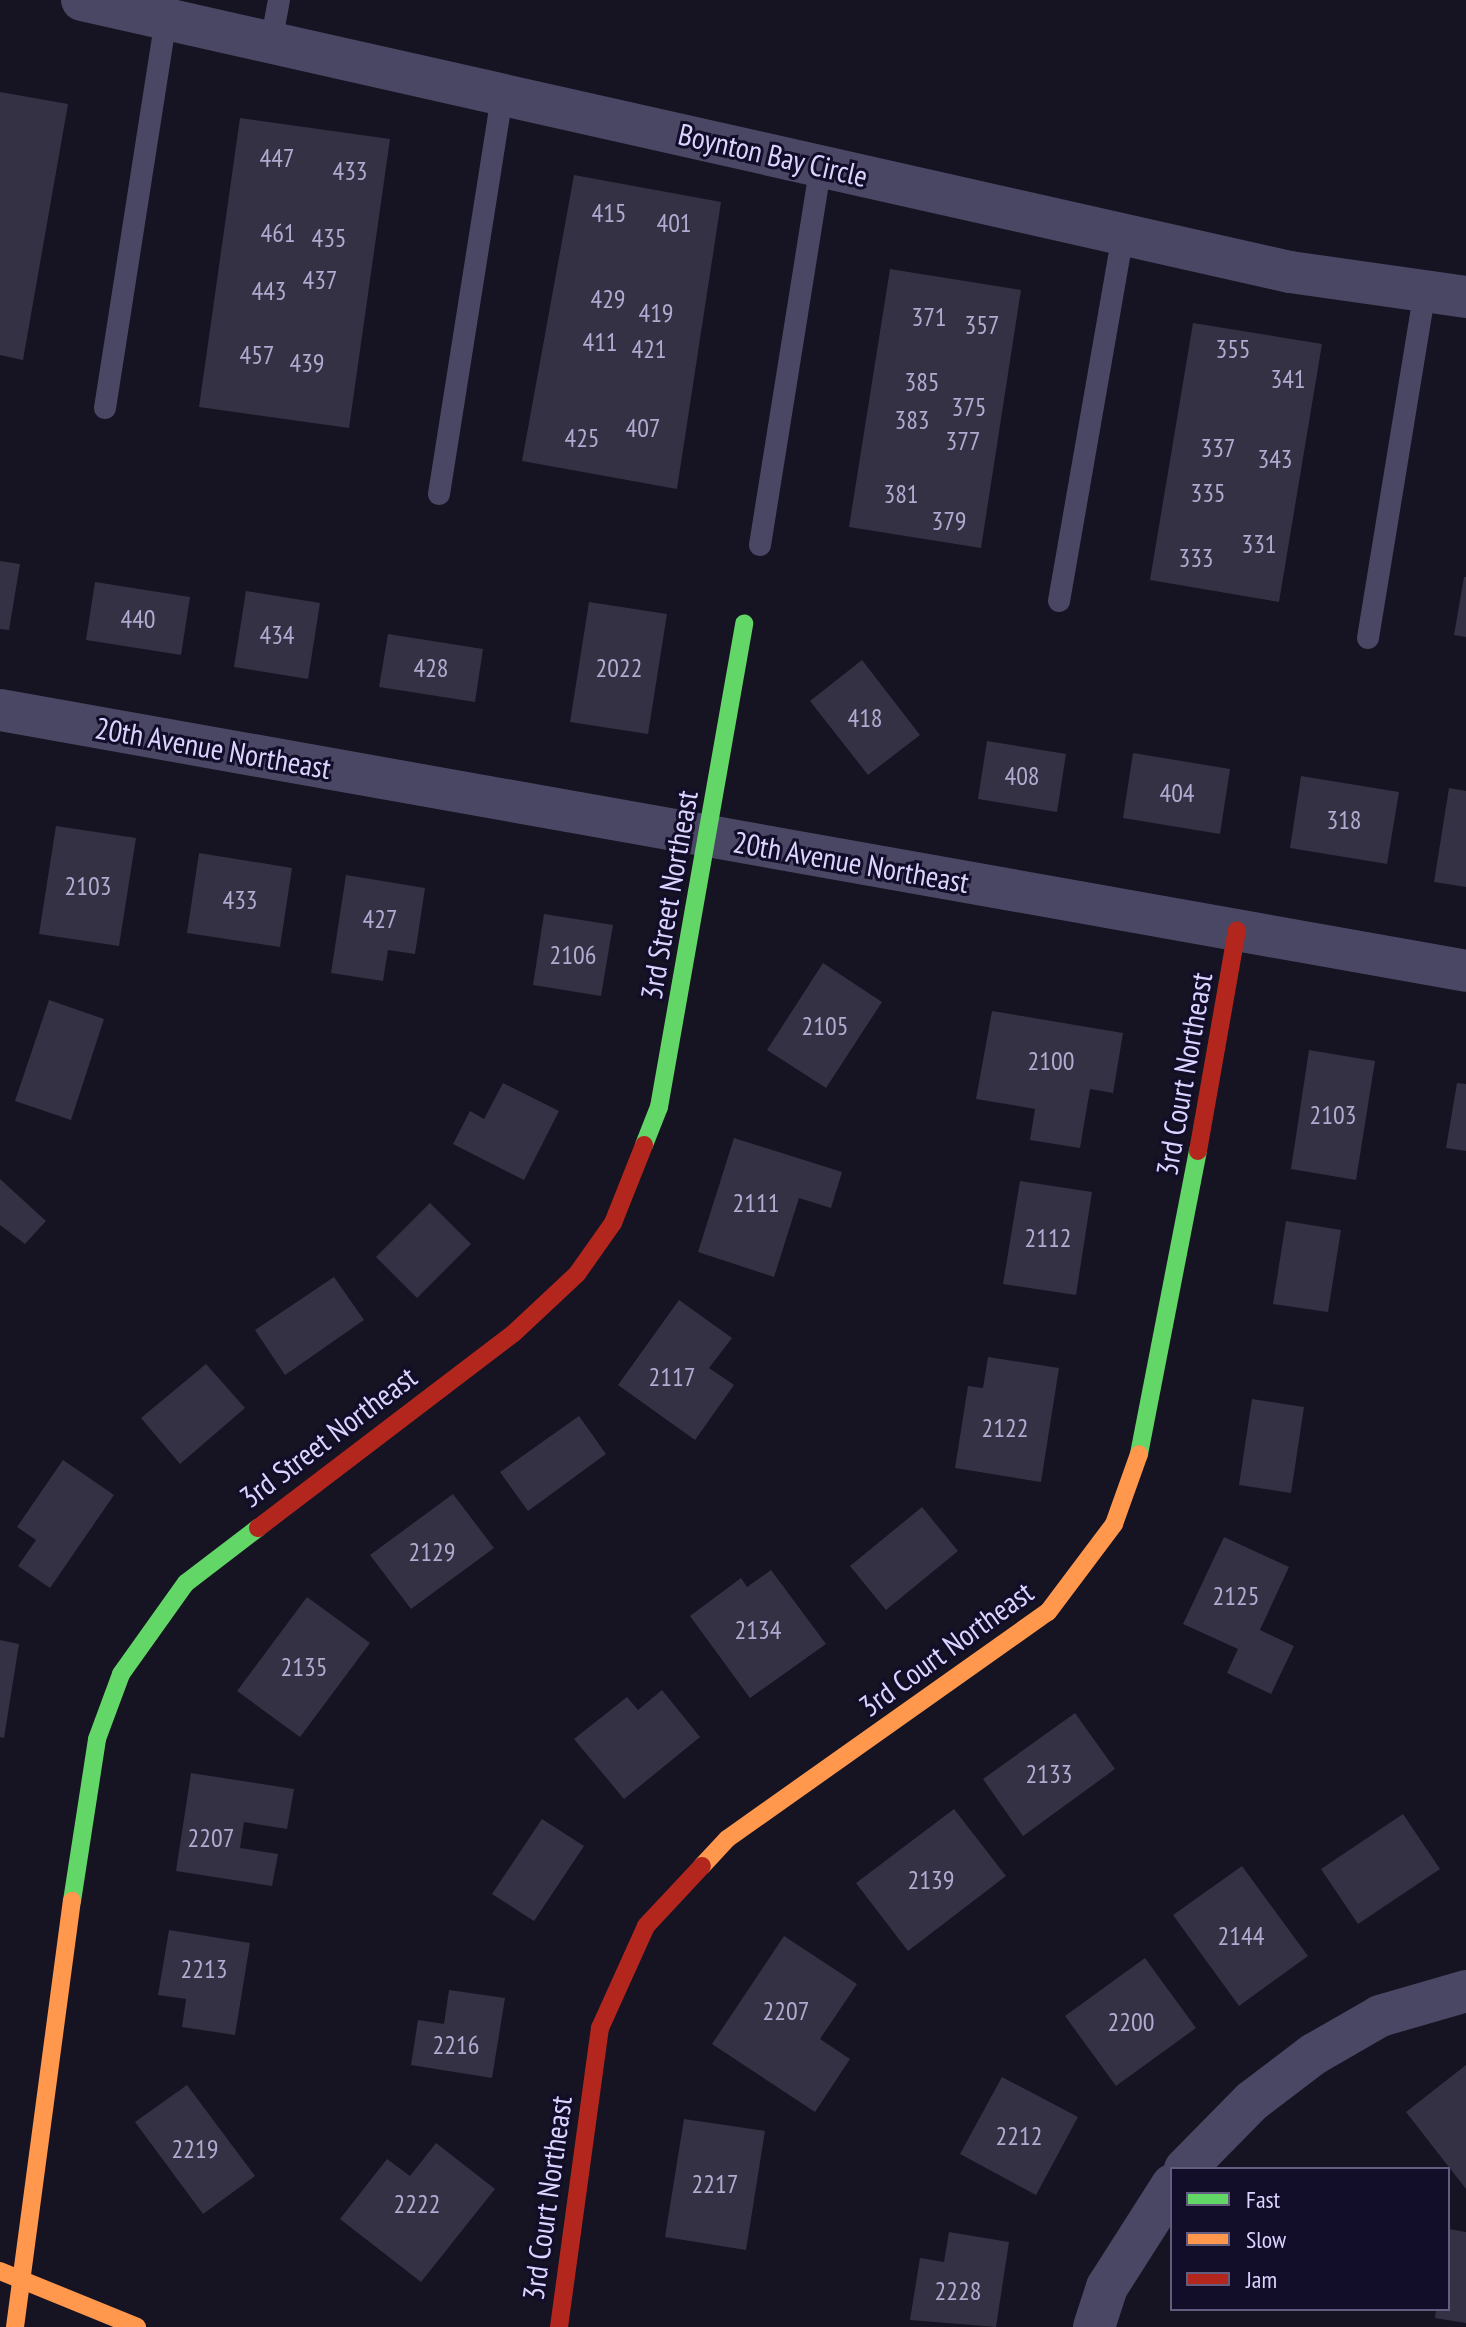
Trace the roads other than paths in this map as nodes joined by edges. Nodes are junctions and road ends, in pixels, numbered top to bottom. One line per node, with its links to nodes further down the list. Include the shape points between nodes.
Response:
1 (82, 0): 3 (street, Boynton Bay Circle)
2 (279, 0): 4 (lane)
3 (166, 19): 4 (street, Boynton Bay Circle); 10 (lane)
4 (271, 43): 5 (street, Boynton Bay Circle)
5 (502, 94): 6 (street, Boynton Bay Circle); 11 (lane)
6 (821, 166): 7 (street, Boynton Bay Circle); 12 (lane)
7 (1123, 234): 8 (street, Boynton Bay Circle, via 1290,272); 13 (lane)
8 (1425, 291): 9 (street, Boynton Bay Circle); 15 (lane)
9 (1466, 297)
10 (105, 408)
11 (439, 494)
12 (760, 545)
13 (1059, 601)
14 (744, 623): 17 (street, 3rd Street Northeast)
15 (1368, 638)
16 (0, 713): 17 (street, 20th Avenue Northeast)
17 (708, 836): 18 (street, 20th Avenue Northeast); 24 (street, 3rd Street Northeast, via 659,1107 613,1223 577,1274 514,1333 186,1583 121,1674 97,1739 83,1817)
18 (1237, 930): 19 (street, 20th Avenue Northeast); 27 (street, 3rd Court Northeast, via 1151,1421 1114,1524 1048,1612 727,1839 646,1926 600,2028)
19 (1466, 971)
20 (1466, 1991): 21 (street, via 1380,2016 1314,2054 1252,2101)
21 (1187, 2167)
22 (1170, 2188): 28 (street, via 1107,2287)
23 (0, 2271): 24 (street)
24 (21, 2280): 25 (street, 3rd Street Northeast); 26 (street)
25 (15, 2327)
26 (137, 2327)
27 (559, 2327)
28 (1094, 2327)

